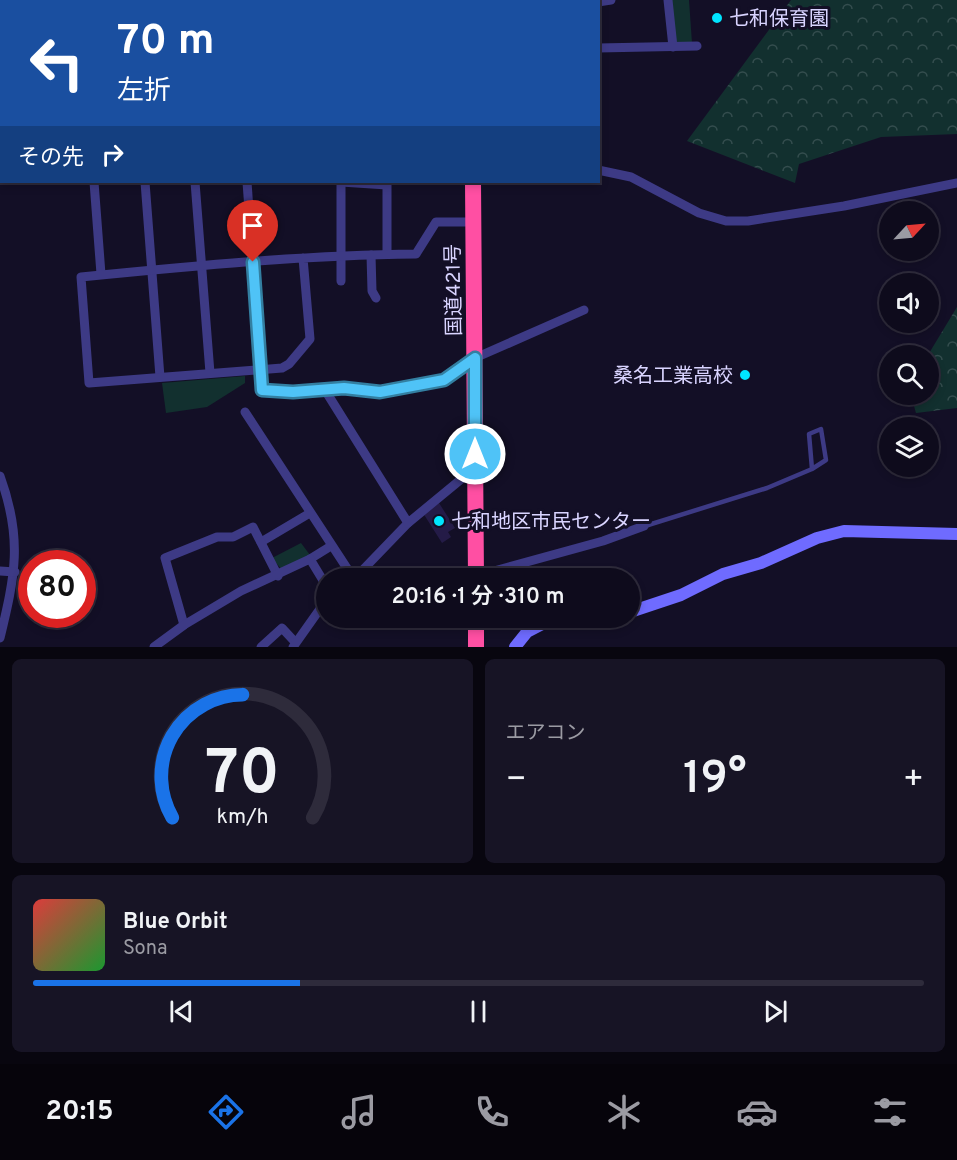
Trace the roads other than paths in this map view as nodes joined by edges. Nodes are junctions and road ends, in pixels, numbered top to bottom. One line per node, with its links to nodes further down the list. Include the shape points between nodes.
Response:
1 (668, 0): 3 (street)
2 (697, 46): 3 (street)
3 (673, 47): 4 (street)
4 (600, 48)
5 (600, 170): 13 (street, via 631,177 699,213 748,221)
6 (94, 183): 22 (street)
7 (145, 183): 21 (street)
8 (195, 183): 20 (street)
9 (247, 183): 19 (street)
10 (341, 183): 16 (street)
11 (356, 183): 15 (street, via 387,185)
12 (473, 183): 14 (highway, 国道421号)
13 (957, 183)
14 (474, 222): 15 (street, via 436,222 416,254); 26 (highway, 国道421号)
15 (387, 254): 17 (street)
16 (340, 255): 17 (street); 18 (street); 23 (street)
17 (371, 255): 24 (street, via 372,291)
18 (303, 258): 19 (street); 27 (street, via 310,339 289,364)
19 (253, 262): 20 (street); 27 (street)
20 (202, 266): 21 (street); 28 (street)
21 (152, 270): 22 (street); 29 (street)
22 (101, 274): 29 (street, via 81,277 89,383)
23 (341, 281)
24 (376, 298)
25 (584, 309): 26 (street)
26 (475, 358): 30 (street, via 444,380 380,392); 34 (highway, 国道421号)
27 (261, 370): 28 (street); 30 (street, via 262,390)
28 (210, 373): 29 (street)
29 (160, 377)
30 (325, 390): 36 (street)
31 (244, 412): 35 (street)
32 (812, 469): 32 (lane, via 826,460 821,429 809,434); 37 (lane, via 767,488)
33 (0, 476): 46 (street, via 12,522)
34 (475, 478): 36 (street, via 465,476); 42 (highway, 国道421号)
35 (310, 513): 39 (street); 40 (street)
36 (408, 523): 40 (street, via 354,579)
37 (644, 526): 43 (street)
38 (957, 534): 48 (street, via 844,531 817,538)
39 (261, 542): 47 (street); 50 (street, via 253,527 165,558)
40 (331, 546): 41 (street)
41 (310, 559): 44 (street); 47 (street)
42 (476, 568)
43 (510, 568)
44 (316, 569)
45 (0, 571): 46 (street)
46 (15, 572): 53 (street)
47 (278, 576): 50 (street, via 242,591)
48 (640, 609)
49 (316, 614): 54 (street)
50 (184, 625): 55 (street)
51 (476, 628): 57 (highway)
52 (535, 628): 58 (street)
53 (0, 638)
54 (294, 644): 56 (street, via 282,628)
55 (154, 647)
56 (261, 647)
57 (476, 647)
58 (515, 647)

